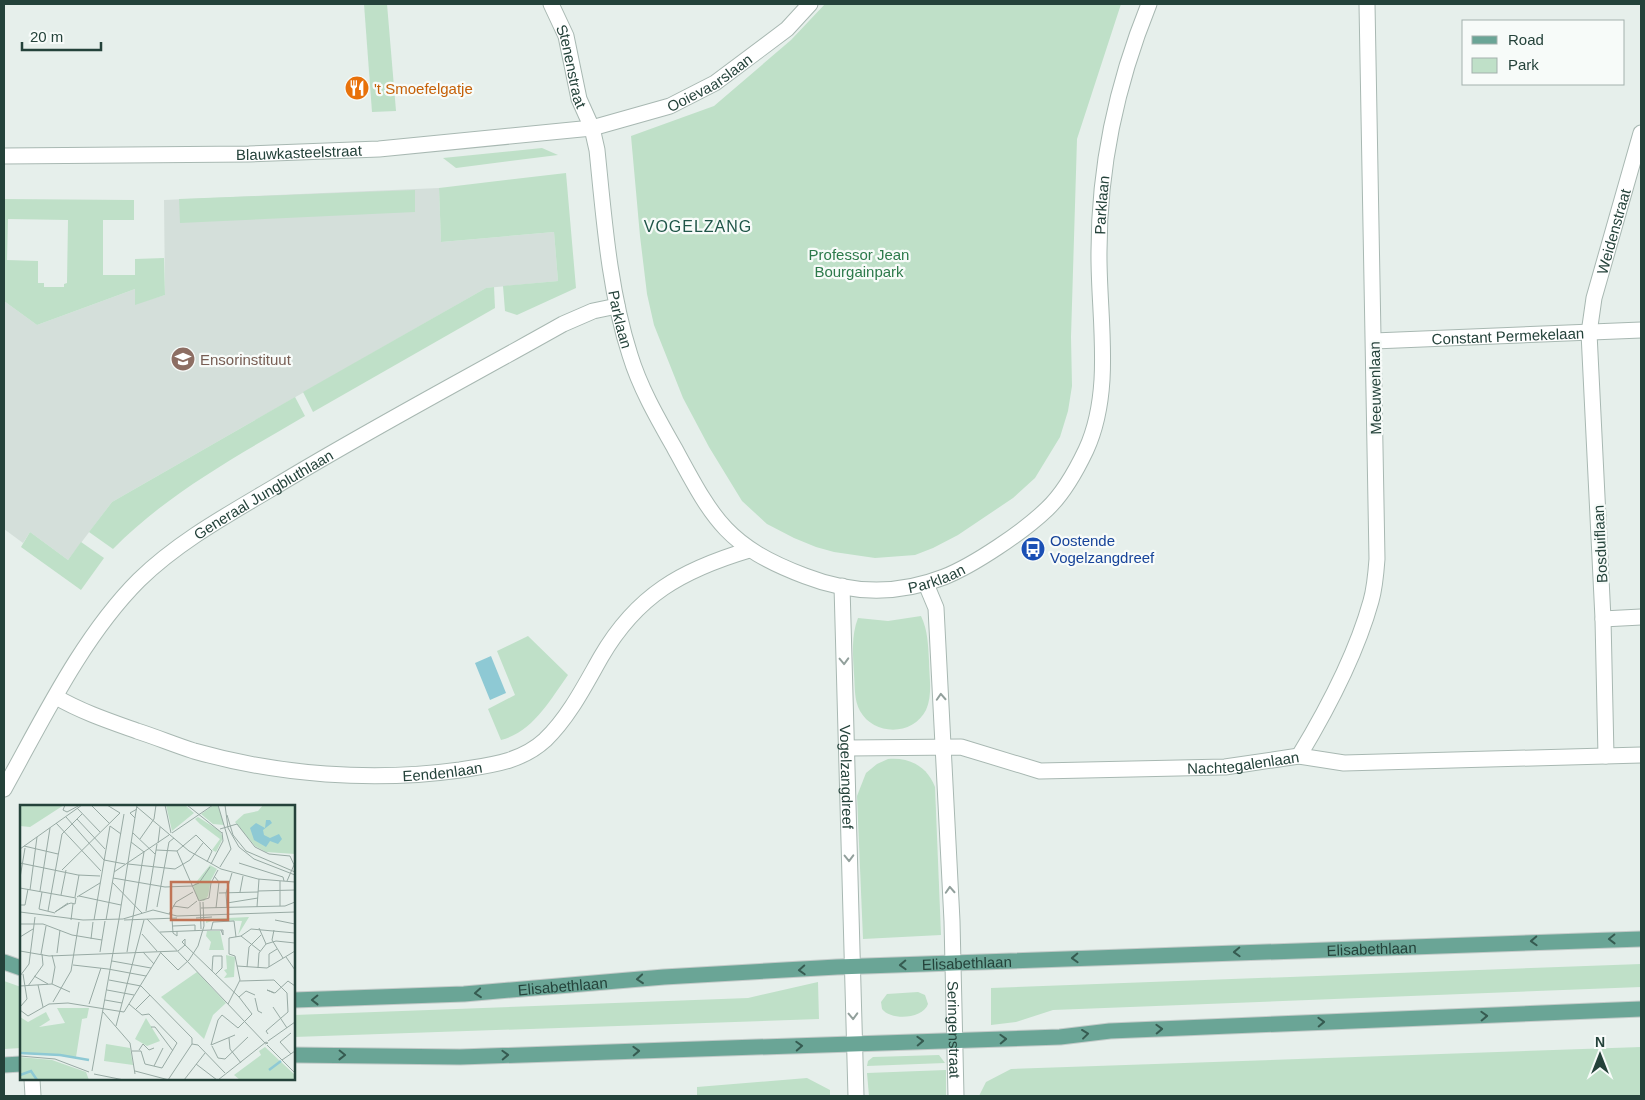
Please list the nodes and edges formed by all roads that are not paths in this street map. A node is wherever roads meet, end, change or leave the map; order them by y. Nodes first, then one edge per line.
1 (552, 4) edge
2 (810, 4) edge
3 (1149, 4) edge
4 (1367, 4) edge
5 (592, 128) junction
6 (1641, 133) edge
7 (4, 156) edge
8 (617, 306) junction
9 (1641, 330) edge
10 (1589, 333) junction
11 (1374, 341) junction
12 (749, 550) junction
13 (926, 584) junction
14 (842, 586) junction
15 (1641, 616) edge
16 (1603, 619) junction
17 (56, 696) junction
18 (944, 746) junction
19 (847, 748) junction
20 (1641, 755) edge
21 (1299, 756) junction
22 (1606, 756) junction
23 (4, 789) edge
24 (1641, 939) edge
25 (4, 962) edge
26 (952, 963) junction
27 (850, 967) junction
28 (20, 968) edge
29 (295, 1000) edge
30 (1641, 1009) edge
31 (954, 1040) junction
32 (854, 1044) junction
33 (295, 1055) edge
34 (20, 1064) edge
35 (4, 1065) edge
36 (32, 1080) edge
37 (33, 1096) edge
38 (856, 1096) edge
39 (956, 1096) edge

1 - 5 street, Stenenstraat
2 - 5 street, Ooievaarslaan
3 - 13 street, Parklaan
4 - 11 street, Meeuwenlaan
5 - 7 street, Blauwkasteelstraat
5 - 8 street, Parklaan
6 - 10 street, Weidenstraat
8 - 12 street, Parklaan
8 - 17 street, Generaal Jungbluthlaan
9 - 10 street, Constant Permekelaan
10 - 11 street, Constant Permekelaan
10 - 16 street, Bosduiflaan
11 - 21 street, Meeuwenlaan
12 - 14 street, Parklaan
12 - 17 street, Eendenlaan
13 - 14 street, Parklaan
18 -> 13 street
14 -> 19 street, Vogelzangdreef
15 - 16 street
16 - 22 street, Bosduiflaan
17 - 23 street, Generaal Jungbluthlaan
18 - 19 street, Nachtegalenlaan
18 - 21 street, Nachtegalenlaan
26 -> 18 street
19 -> 27 street, Vogelzangdreef
20 - 22 street, Nachtegalenlaan
21 - 22 street, Nachtegalenlaan
24 -> 26 main road, Elisabethlaan
25 - 28 main road
26 -> 27 main road, Elisabethlaan
26 - 31 street, Seringenstraat
27 -> 29 main road, Elisabethlaan
27 -> 32 street
31 -> 30 main road
32 -> 31 main road
31 - 39 street, Seringenstraat
33 -> 32 main road
32 - 38 street
34 - 35 main road
36 - 37 street

